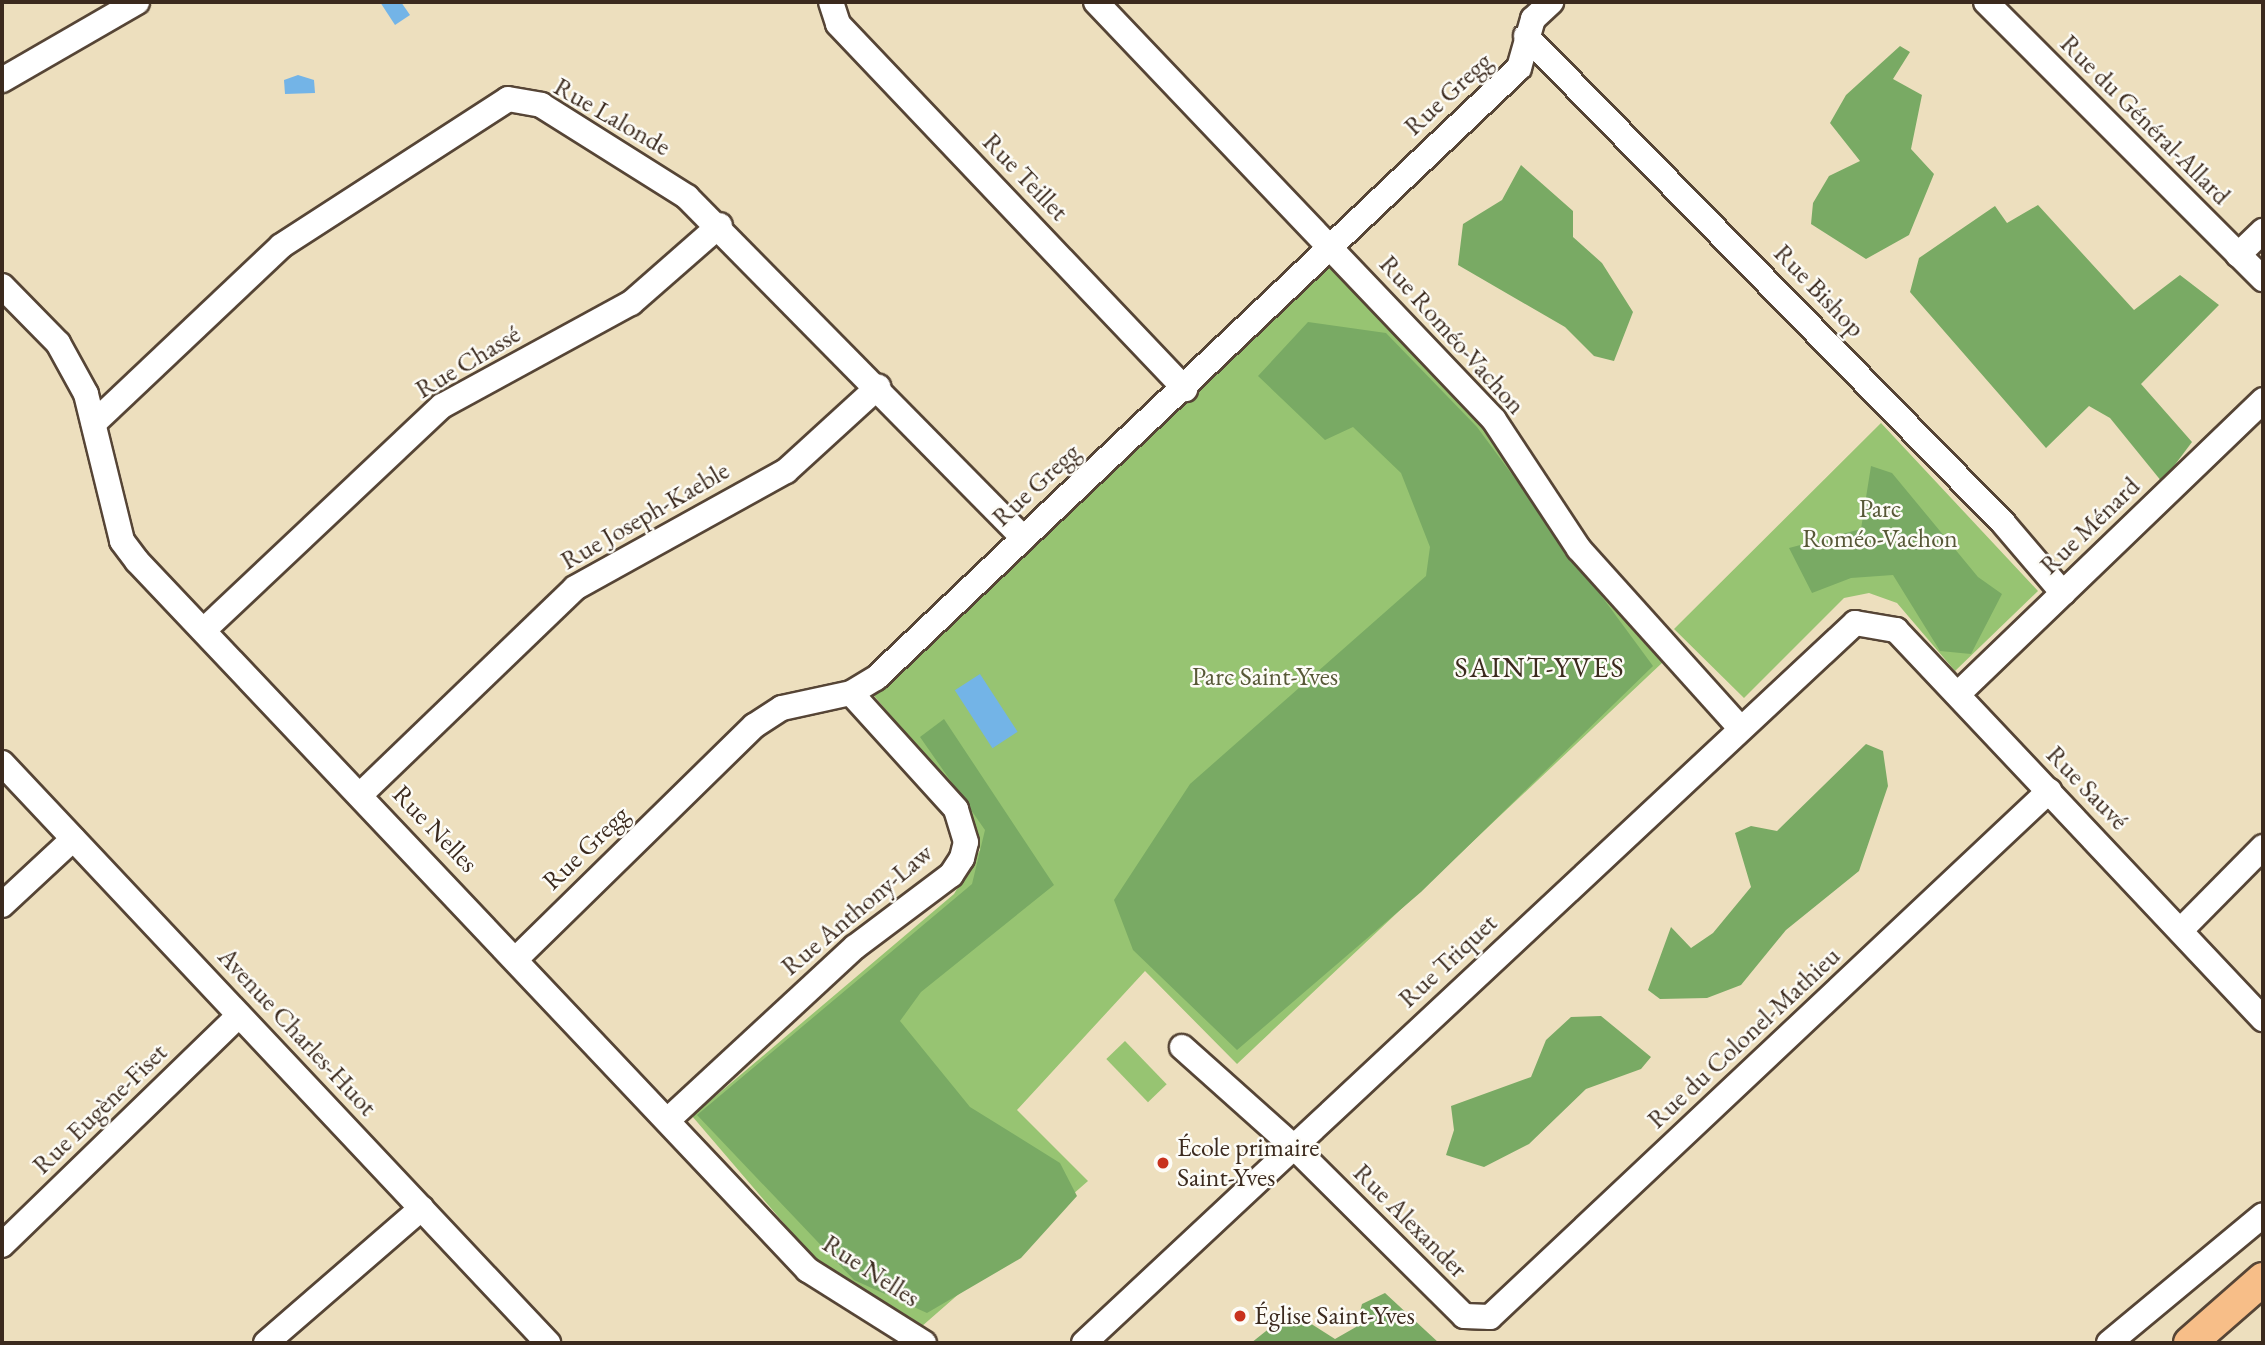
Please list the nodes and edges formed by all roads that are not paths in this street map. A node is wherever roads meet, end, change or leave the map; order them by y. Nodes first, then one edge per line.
1 (137, 2) edge
2 (831, 2) edge
3 (1096, 2) edge
4 (1550, 2) edge
5 (1986, 2) edge
6 (1526, 36) junction
7 (2, 80) edge
8 (720, 225) junction
9 (2263, 231) edge
10 (1330, 245) junction
11 (2238, 255) junction
12 (2263, 279) edge
13 (2, 286) edge
14 (878, 387) junction
15 (1185, 389) junction
16 (2263, 400) edge
17 (94, 422) junction
18 (1023, 538) junction
19 (2063, 593) junction
20 (1855, 623) joint
21 (204, 630) junction
22 (851, 693) junction
23 (1958, 694) junction
24 (1740, 728) junction
25 (2, 763) edge
26 (2049, 791) junction
27 (360, 795) junction
28 (73, 839) junction
29 (2263, 848) edge
30 (2, 905) edge
31 (2181, 929) junction
32 (518, 957) junction
33 (239, 1015) junction
34 (2263, 1019) edge
35 (1182, 1047) dead end
36 (669, 1119) junction
37 (1295, 1148) junction
38 (422, 1208) junction
39 (2263, 1215) edge
40 (2, 1245) edge
41 (2263, 1279) edge
42 (1475, 1320) joint
43 (266, 1343) edge
44 (548, 1343) edge
45 (924, 1343) edge
46 (1084, 1343) edge
47 (2109, 1343) edge
48 (2190, 1343) edge

1 - 7 street
2 - 15 street, Rue Teillet
3 - 10 street, Rue Roméo-Vachon
4 - 6 street, Rue Gregg
5 - 11 street, Rue du Général-Allard
6 - 10 street, Rue Gregg
6 - 19 street, Rue Bishop
8 - 14 street, Rue Lalonde
8 - 17 street, Rue Lalonde
8 - 21 street, Rue Chassé
9 - 11 street
10 - 15 street, Rue Gregg
10 - 24 street, Rue Roméo-Vachon
11 - 12 street, Rue du Général-Allard
13 - 17 street, Rue Nelles
14 - 18 street, Rue Lalonde
14 - 27 street, Rue Joseph-Kaeble
15 - 18 street, Rue Gregg
16 - 19 street, Rue Ménard
17 - 21 street, Rue Nelles
18 - 22 street, Rue Gregg
19 - 23 street, Rue Ménard
20 - 23 street, Rue Sauvé
20 - 24 street, Rue Triquet
21 - 27 street, Rue Nelles
22 - 32 street, Rue Gregg
22 - 36 street, Rue Anthony-Law
23 - 26 street, Rue Sauvé
24 - 37 street, Rue Triquet
25 - 28 street, Avenue Charles-Huot
26 - 31 street, Rue Sauvé
26 - 42 street, Rue du Colonel-Mathieu
27 - 32 street, Rue Nelles
28 - 30 street
28 - 33 street, Avenue Charles-Huot
29 - 31 street
31 - 34 street, Rue Sauvé
32 - 36 street, Rue Nelles
33 - 38 street, Avenue Charles-Huot
33 - 40 street, Rue Eugène-Fiset
35 - 37 street, Rue Alexander
36 - 45 street, Rue Nelles
37 - 42 street, Rue Alexander
37 - 46 street, Rue Triquet
38 - 43 street
38 - 44 street, Avenue Charles-Huot
39 - 47 street
41 - 48 main road

